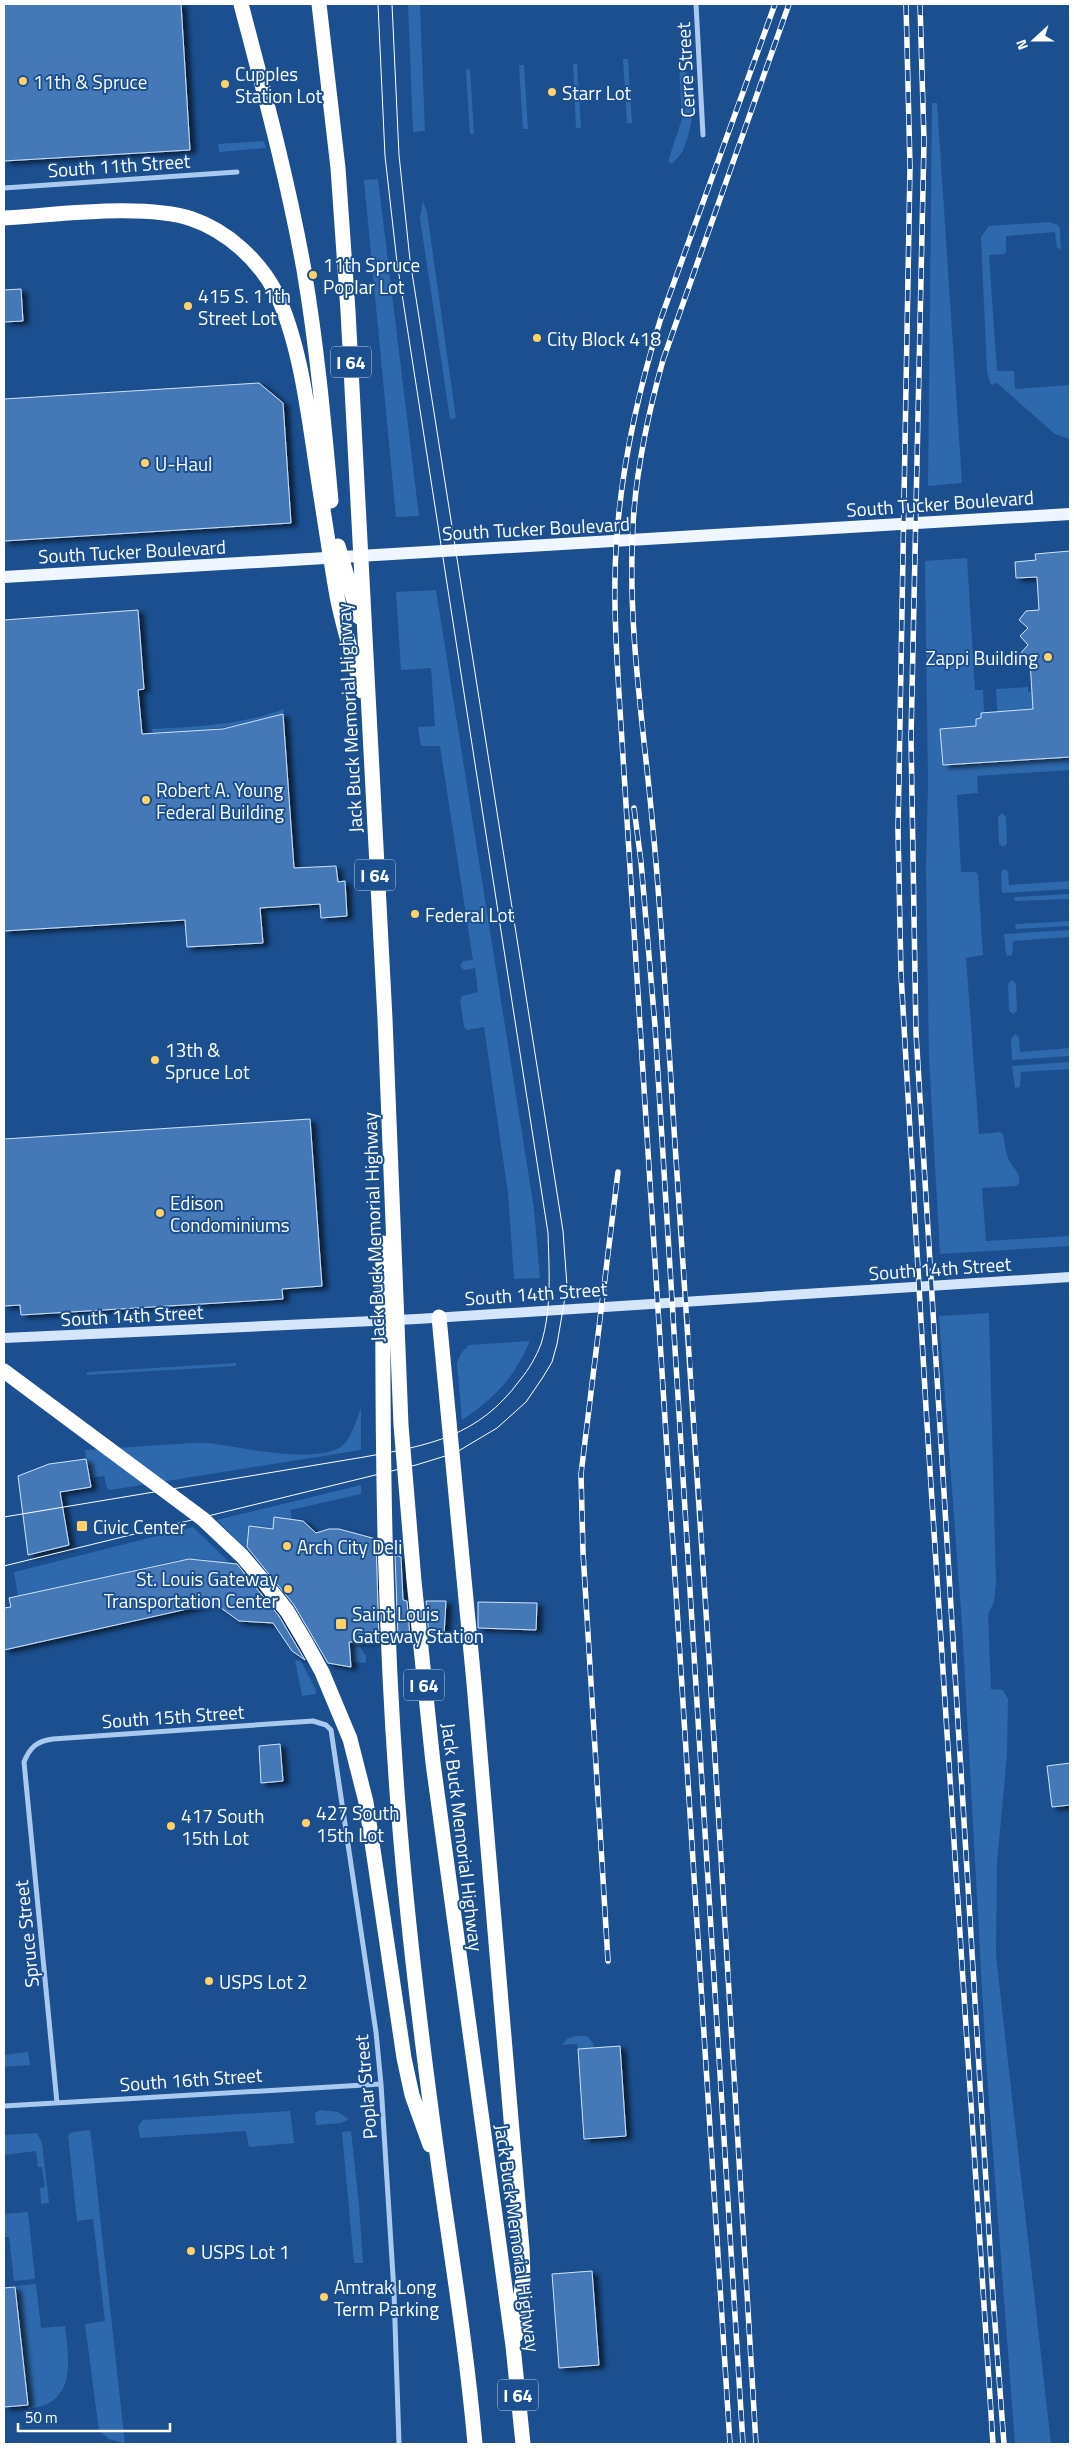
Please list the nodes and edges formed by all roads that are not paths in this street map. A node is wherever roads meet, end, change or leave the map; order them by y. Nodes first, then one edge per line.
1 (241, 4) edge
2 (314, 4) edge
3 (319, 4) edge
4 (696, 4) edge
5 (703, 135) dead end
6 (237, 172) dead end
7 (4, 188) edge
8 (4, 218) edge
9 (1070, 514) edge
10 (4, 577) edge
11 (361, 623) junction
12 (370, 722) junction
13 (1070, 1277) edge
14 (440, 1317) junction
15 (4, 1338) edge
16 (4, 1371) edge
17 (331, 1730) joint
18 (24, 1762) joint
19 (381, 2084) junction
20 (57, 2103) junction
21 (4, 2106) edge
22 (439, 2167) junction
23 (513, 2346) junction
24 (399, 2444) edge
25 (475, 2444) edge
26 (523, 2444) edge

1 - 11 highway
2 - 11 highway, Jack Buck Memorial Highway / I 64
3 - 12 highway, Jack Buck Memorial Highway / I 64
4 - 5 street, Cerre Street
6 - 7 street, South 11th Street
8 - 12 highway
9 - 10 main road, South Tucker Boulevard
11 - 22 highway, Jack Buck Memorial Highway / I 64
12 - 23 highway, Jack Buck Memorial Highway / I 64
13 - 14 main road, South 14th Street
14 - 15 main road, South 14th Street
14 - 23 highway
16 - 22 highway
17 - 18 street, South 15th Street
17 - 19 street, Poplar Street
18 - 20 street, Spruce Street
19 - 20 street, South 16th Street
19 - 24 street, Poplar Street
20 - 21 street, South 16th Street
22 - 25 highway, Jack Buck Memorial Highway / I 64
23 - 26 highway, Jack Buck Memorial Highway / I 64

